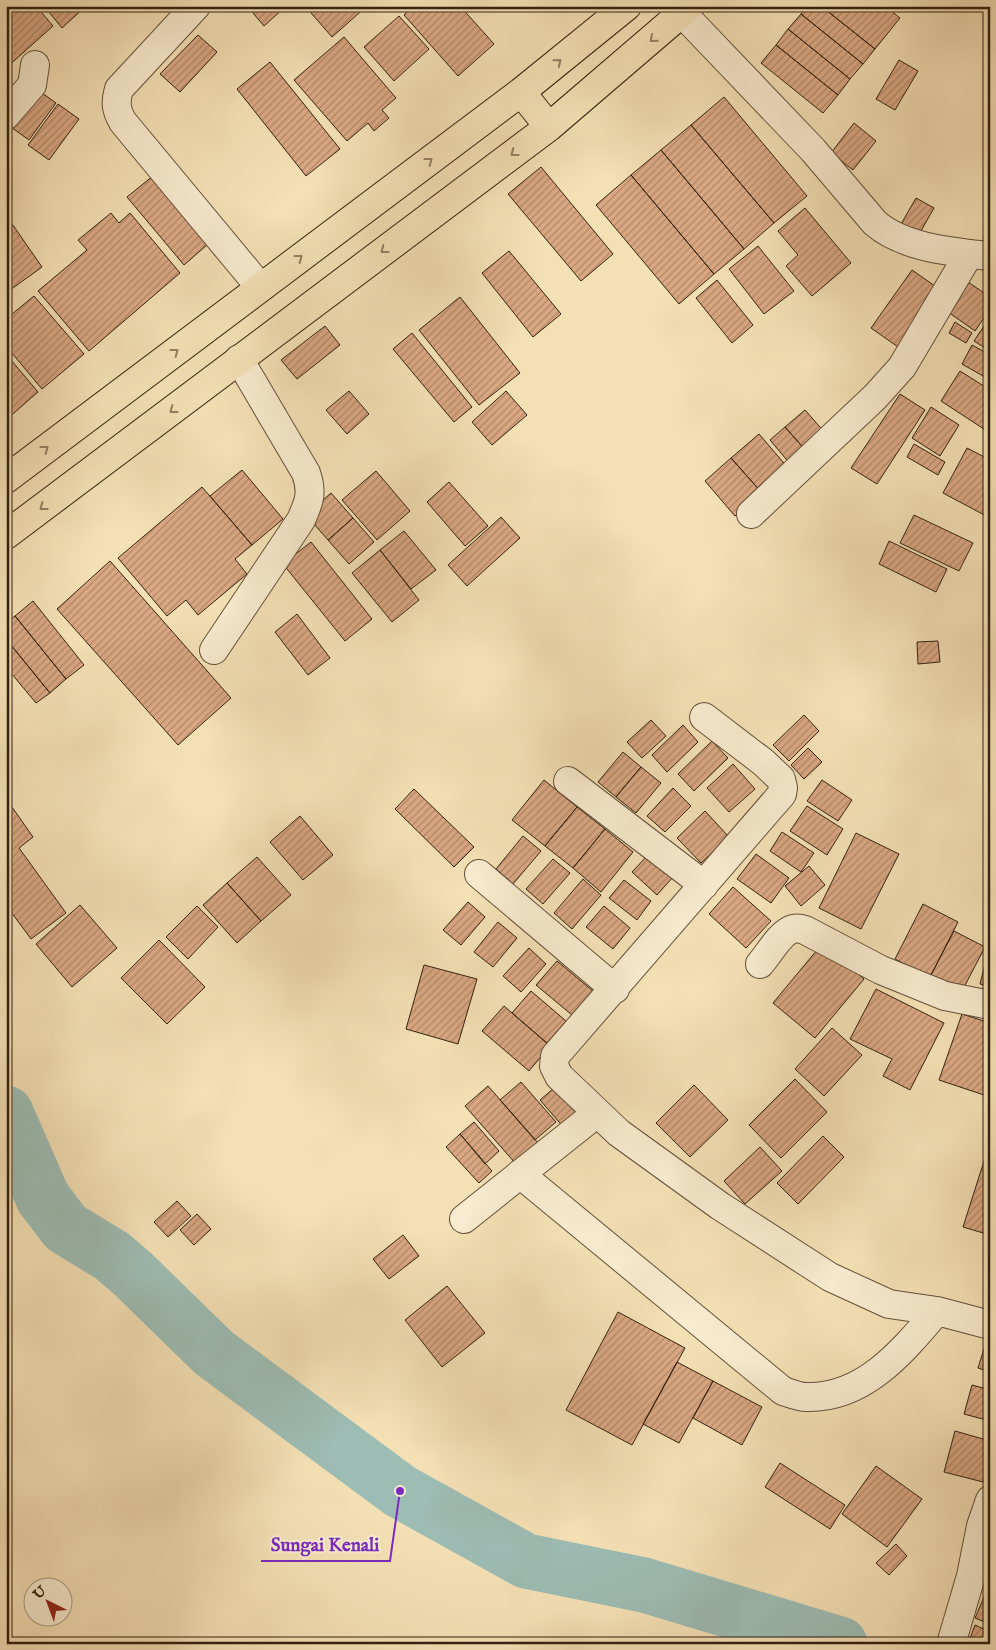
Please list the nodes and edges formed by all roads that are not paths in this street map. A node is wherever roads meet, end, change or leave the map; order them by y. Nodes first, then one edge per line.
1 (196, 6) edge
2 (627, 6) edge
3 (686, 10) edge
4 (35, 65) dead end
5 (520, 92) junction
6 (6, 115) edge
7 (549, 127) junction
8 (979, 255) edge
9 (260, 288) junction
10 (239, 359) junction
11 (6, 479) edge
12 (751, 514) dead end
13 (6, 535) edge
14 (214, 650) dead end
15 (704, 716) dead end
16 (568, 781) dead end
17 (479, 874) dead end
18 (704, 885) junction
19 (760, 964) dead end
20 (614, 989) junction
21 (990, 1005) edge
22 (597, 1113) junction
23 (520, 1174) junction
24 (464, 1219) dead end
25 (937, 1311) junction
26 (990, 1325) edge
27 (990, 1500) edge
28 (951, 1644) edge

1 - 9 street
5 -> 2 main road
3 -> 7 main road
3 - 8 street
4 - 6 street
5 - 7 main road
9 -> 5 main road
7 -> 10 main road
8 - 12 street
11 -> 9 main road
10 -> 13 main road
10 - 14 street
15 - 18 street
16 - 18 street
17 - 20 street
18 - 20 street
19 - 21 street
20 - 22 street
22 - 23 street
22 - 25 street
23 - 24 street
23 - 25 street
25 - 26 street
27 - 28 street

